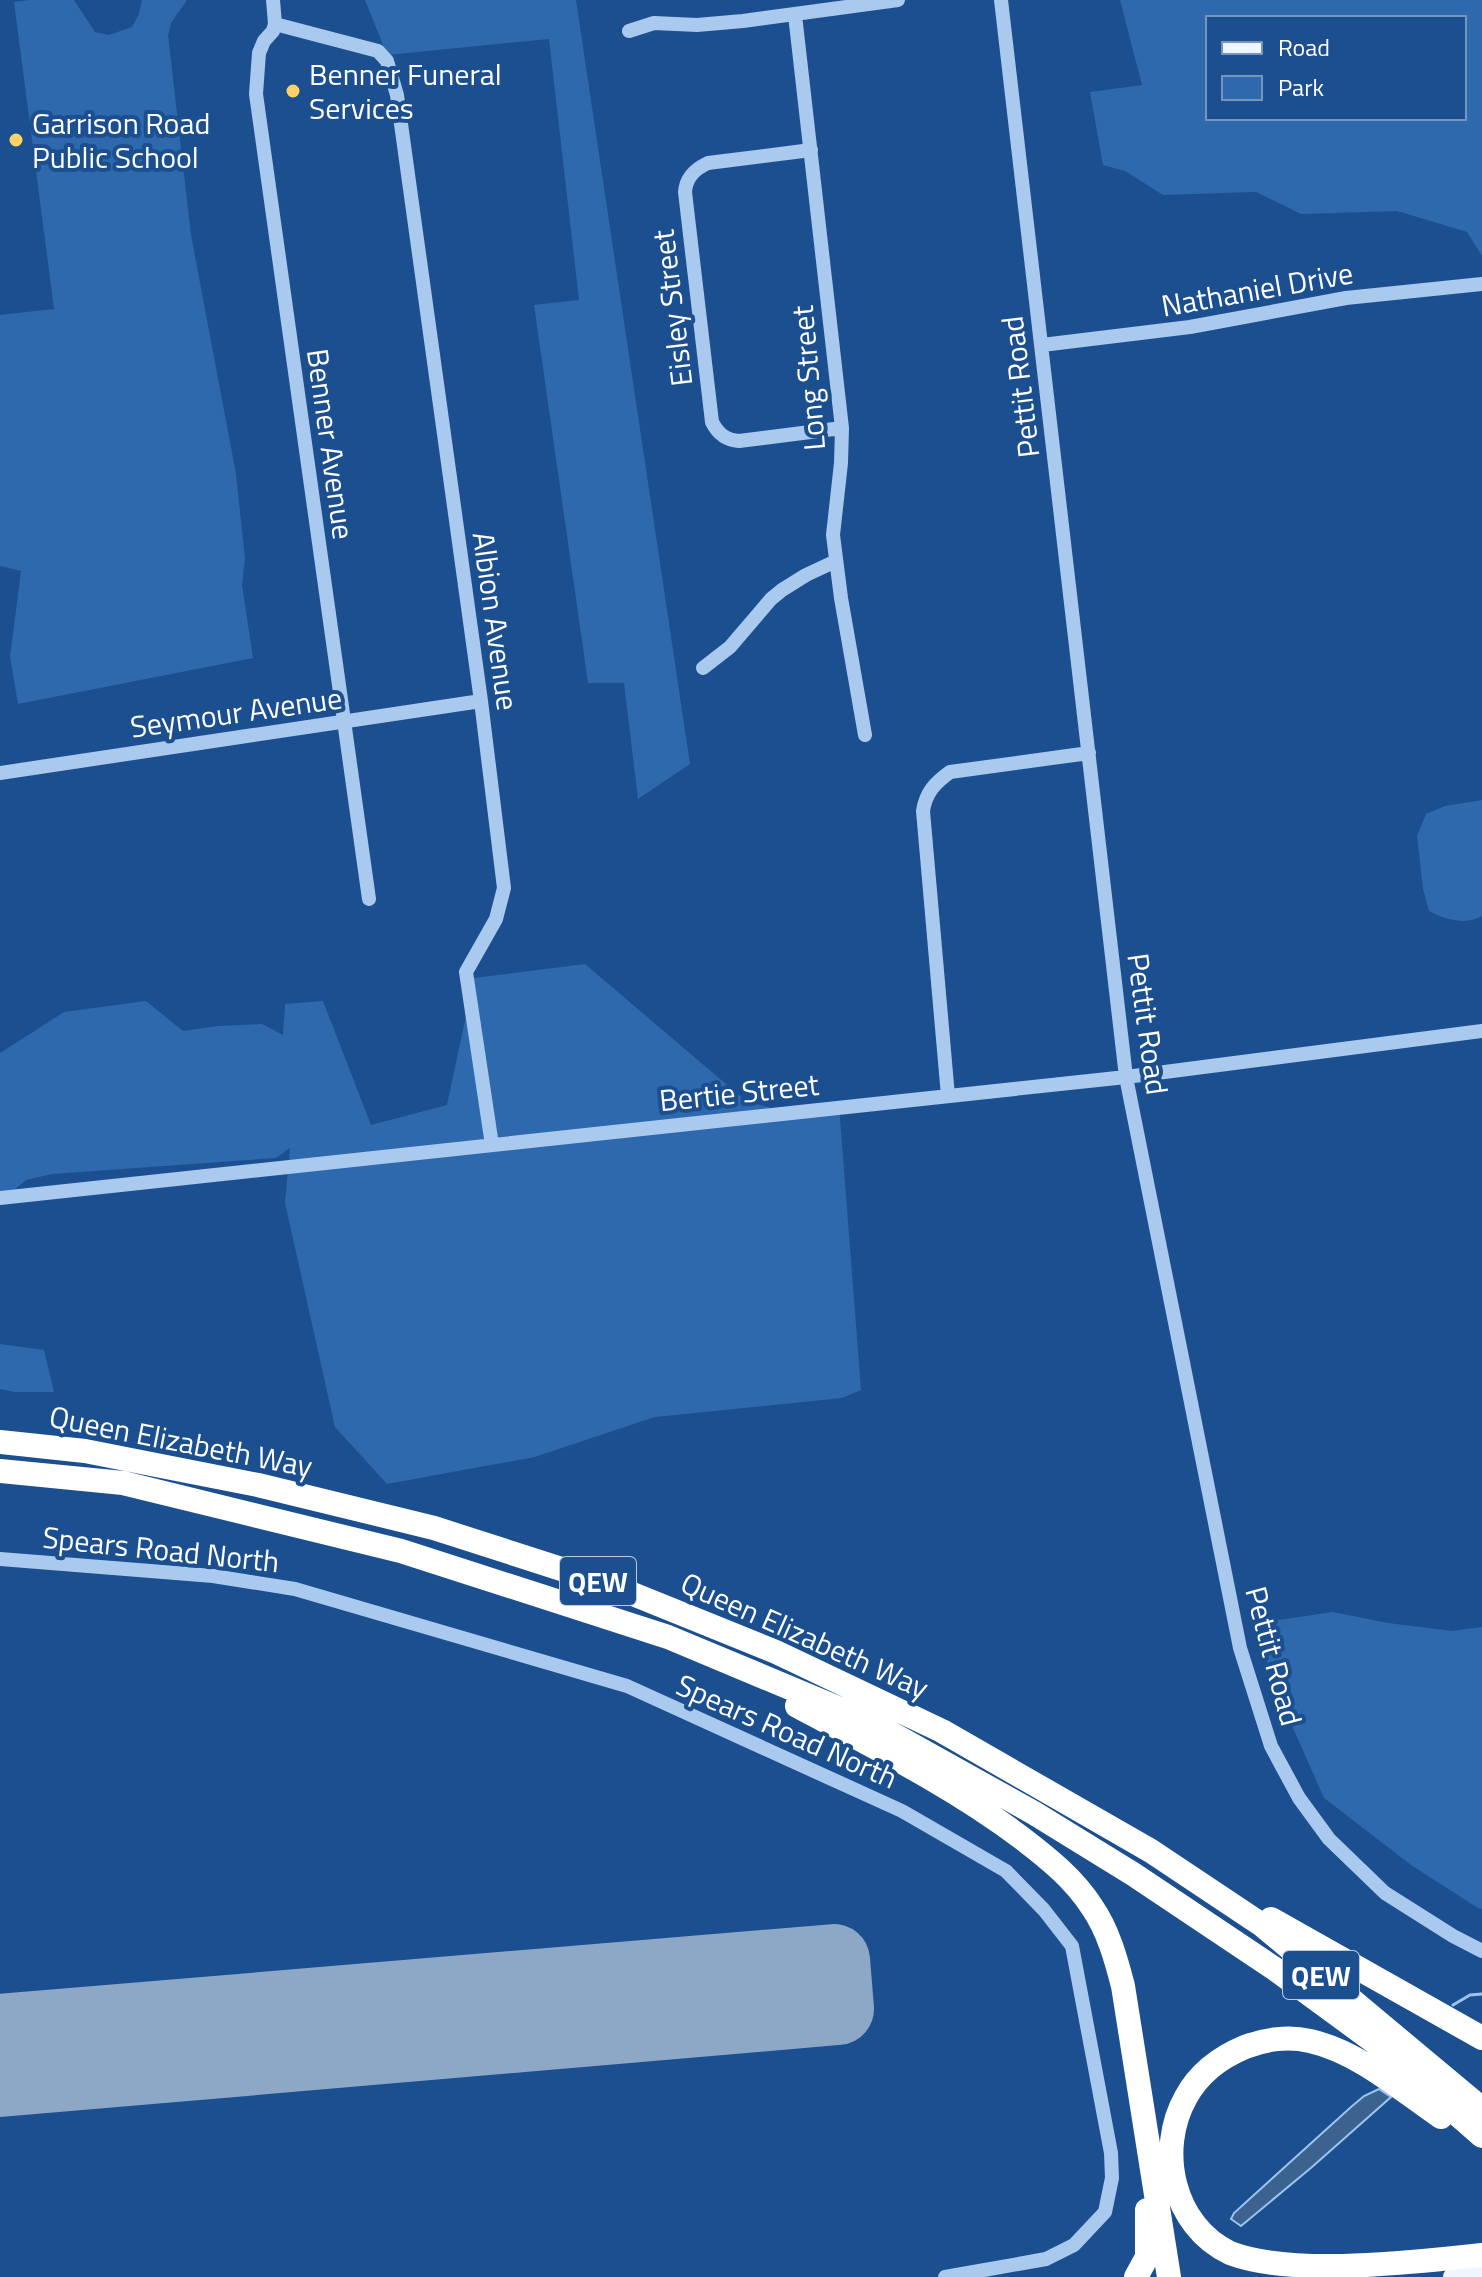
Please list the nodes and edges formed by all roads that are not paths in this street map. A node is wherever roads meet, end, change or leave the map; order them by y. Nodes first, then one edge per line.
1 (273, 0) edge
2 (898, 0) edge
3 (1001, 0) edge
4 (795, 15) junction
5 (275, 24) junction
6 (629, 31) dead end
7 (811, 150) junction
8 (1482, 284) edge
9 (1042, 345) junction
10 (842, 428) junction
11 (836, 561) junction
12 (703, 668) dead end
13 (481, 701) junction
14 (343, 722) junction
15 (865, 735) dead end
16 (1089, 753) junction
17 (0, 773) edge
18 (369, 899) dead end
19 (1482, 1031) edge
20 (1126, 1077) junction
21 (948, 1096) junction
22 (492, 1145) junction
23 (0, 1198) edge
24 (0, 1442) edge
25 (0, 1471) edge
26 (0, 1559) edge
27 (668, 1637) junction
28 (1151, 1851) junction
29 (1482, 1951) edge
30 (1482, 2038) edge
31 (1482, 2109) edge
32 (1148, 2136) junction
33 (1482, 2136) edge
34 (1482, 2150) edge
35 (1482, 2257) edge
36 (1482, 2273) edge
37 (945, 2277) edge
38 (1136, 2277) edge
39 (1169, 2277) edge
40 (1365, 2277) edge
41 (1453, 2277) edge

1 - 5 street, Benner Avenue
2 - 4 street
3 - 9 street, Pettit Road
4 - 6 street
4 - 7 street, Long Street
5 - 13 street, Albion Avenue
5 - 14 street, Benner Avenue
7 - 10 street, Long Street
7 - 10 street, Eisley Street
8 - 9 street, Nathaniel Drive
9 - 16 street, Pettit Road
10 - 11 street, Long Street
11 - 12 street
11 - 15 street, Long Street
13 - 14 street, Seymour Avenue
13 - 22 street, Albion Avenue
14 - 17 street, Seymour Avenue
14 - 18 street, Benner Avenue
16 - 20 street, Pettit Road
16 - 21 street
19 - 20 street, Bertie Street
20 - 21 street, Bertie Street
20 - 29 street, Pettit Road
21 - 22 street, Bertie Street
22 - 23 street, Bertie Street
24 - 28 highway, Queen Elizabeth Way / QEW
25 - 27 highway, Queen Elizabeth Way / QEW
26 - 37 street, Spears Road North
27 - 32 highway
27 - 33 highway, Queen Elizabeth Way / QEW
28 - 30 highway
28 - 31 highway, Queen Elizabeth Way / QEW
32 - 38 highway
32 - 39 highway
34 - 35 highway
35 - 40 main road
36 - 41 main road

